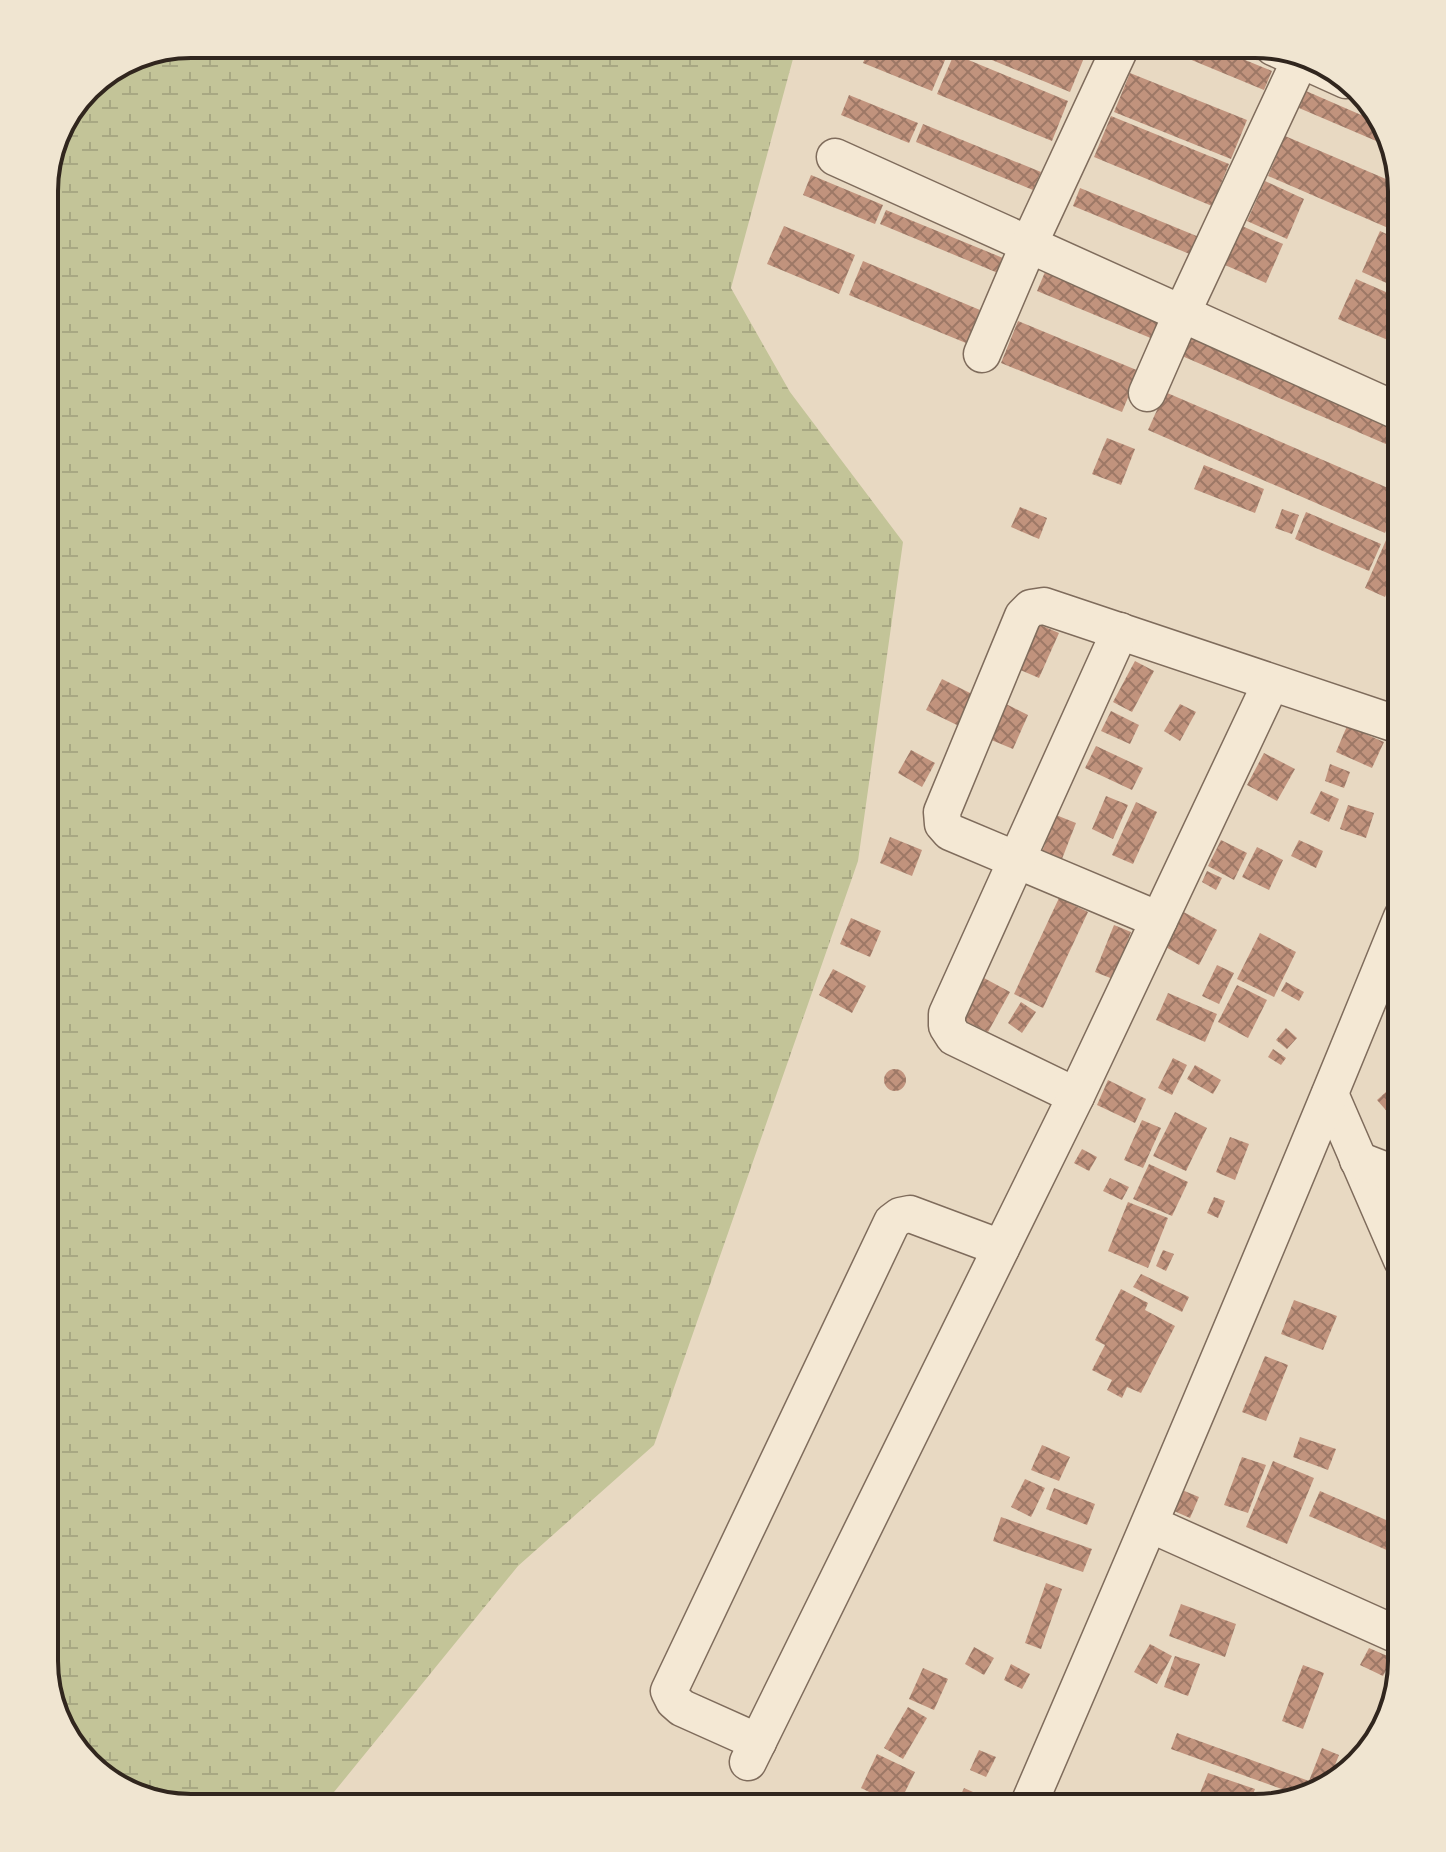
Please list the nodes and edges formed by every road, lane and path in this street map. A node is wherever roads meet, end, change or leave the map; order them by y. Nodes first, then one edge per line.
1 (1115, 58) edge
2 (1288, 63) edge
3 (835, 157) dead end
4 (1029, 244) junction
5 (1182, 313) junction
6 (982, 354) dead end
7 (1147, 393) dead end
8 (1388, 407) edge
9 (1120, 631) junction
10 (1271, 683) junction
11 (1388, 721) edge
12 (1017, 861) junction
13 (1159, 920) junction
14 (1388, 951) edge
15 (1330, 1094) junction
16 (1076, 1096) junction
17 (1358, 1160) junction
18 (1388, 1172) edge
19 (1388, 1228) edge
20 (1001, 1248) junction
21 (1150, 1524) junction
22 (1388, 1631) edge
23 (1033, 1794) edge

1 - 4 street
2 - 5 street
3 - 4 street
4 - 5 street
4 - 6 street
5 - 7 street
5 - 8 street
9 - 10 street
9 - 12 street
9 - 12 street
10 - 11 street
10 - 13 street
12 - 13 street
12 - 16 street
13 - 16 street
14 - 15 street
15 - 17 street
15 - 21 street
16 - 20 street
17 - 18 street
17 - 19 street
20 - 20 street
21 - 22 street
21 - 23 street

